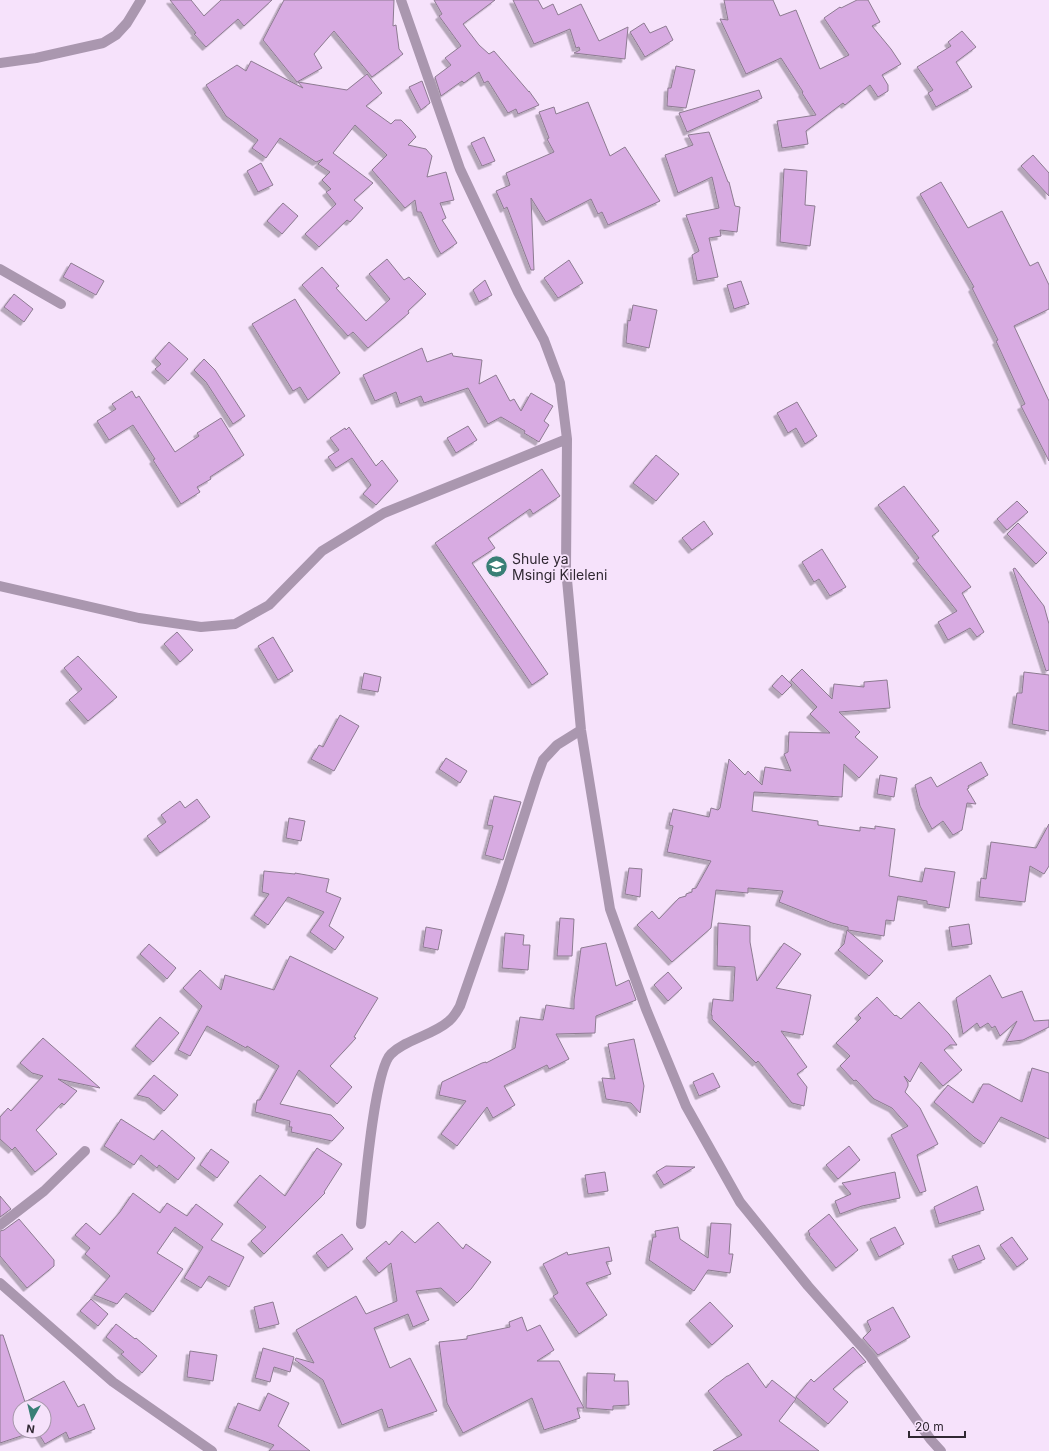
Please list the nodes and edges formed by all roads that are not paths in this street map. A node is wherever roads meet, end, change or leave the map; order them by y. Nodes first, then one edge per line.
1 (141, 0) edge
2 (401, 0) edge
3 (0, 63) edge
4 (0, 269) edge
5 (61, 304) dead end
6 (567, 439) junction
7 (0, 586) edge
8 (581, 730) junction
9 (85, 1151) dead end
10 (361, 1224) dead end
11 (0, 1225) edge
12 (0, 1283) edge
13 (212, 1451) edge
14 (941, 1451) edge

1 - 3 street
2 - 6 street
4 - 5 street
6 - 7 street
6 - 8 street
8 - 10 street
8 - 14 street
9 - 11 street
12 - 13 street

